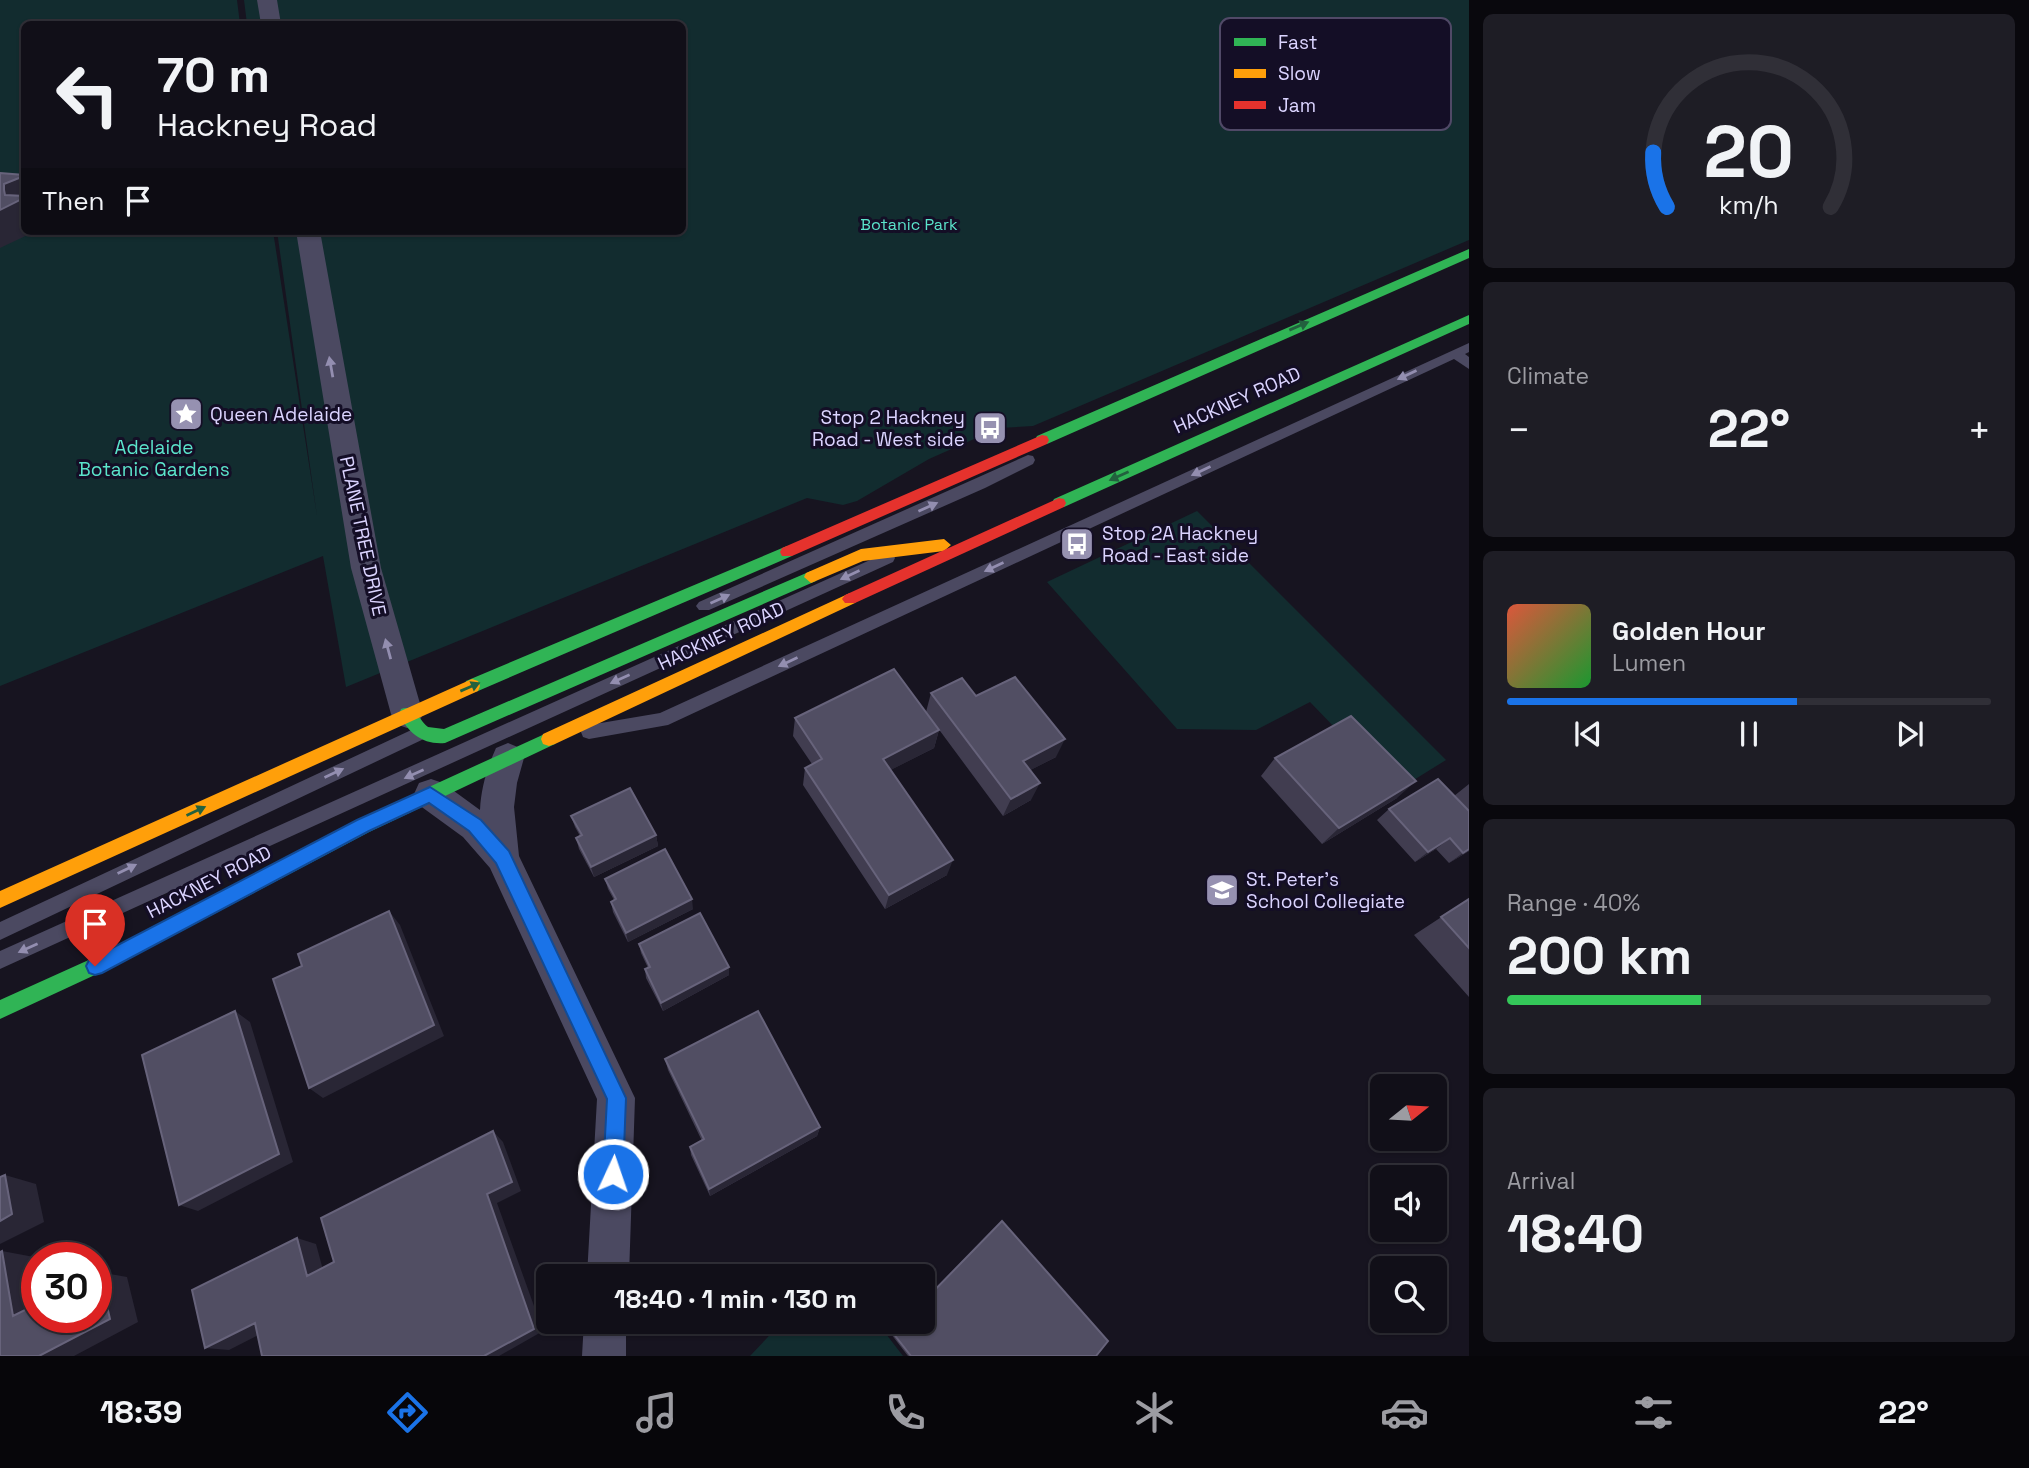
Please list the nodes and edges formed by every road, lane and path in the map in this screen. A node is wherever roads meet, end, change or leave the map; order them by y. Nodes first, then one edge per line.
1 (267, 0) edge
2 (270, 21) edge
3 (309, 235) edge
4 (1469, 253) edge
5 (1469, 319) edge
6 (1462, 350) edge
7 (1237, 353) junction
8 (1469, 364) edge
9 (967, 544) junction
10 (912, 547) junction
11 (414, 723) junction
12 (557, 735) junction
13 (508, 758) junction
14 (430, 794) junction
15 (502, 857) junction
16 (0, 900) edge
17 (0, 931) edge
18 (0, 960) edge
19 (0, 1010) edge
20 (609, 1264) edge
21 (605, 1334) edge
22 (604, 1356) edge

1 - 2 street
11 -> 3 street, PLANE TREE DRIVE
7 -> 4 highway
5 -> 9 highway, HACKNEY ROAD
6 - 8 lane
6 -> 12 lane
11 -> 7 highway
11 -> 7 lane
9 - 10 highway
9 - 12 highway, HACKNEY ROAD
10 - 11 highway
10 -> 18 lane
16 -> 11 highway
17 -> 11 lane
12 - 13 highway, HACKNEY ROAD
13 - 14 highway, HACKNEY ROAD
13 - 15 street
14 - 15 street
14 - 19 highway, HACKNEY ROAD
15 - 20 street
21 - 22 street

